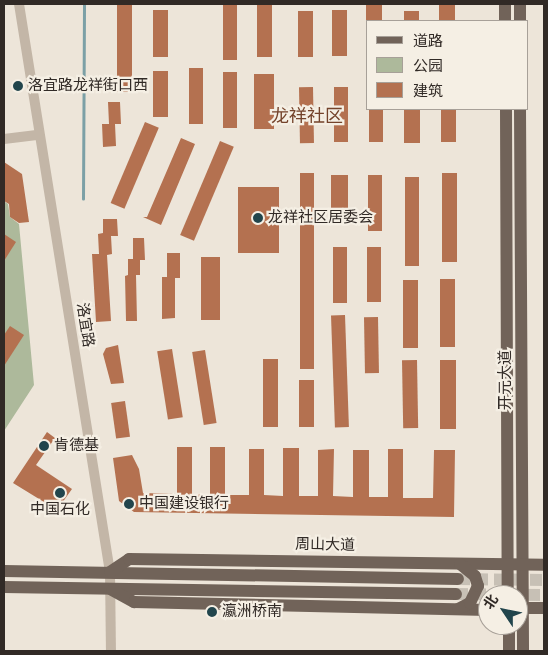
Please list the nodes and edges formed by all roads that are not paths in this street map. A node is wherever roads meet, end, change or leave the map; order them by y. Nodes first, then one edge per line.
1 (14, 4) edge
2 (19, 4) edge
3 (505, 4) edge
4 (520, 4) edge
5 (505, 20) edge
6 (520, 20) edge
7 (506, 110) edge
8 (520, 110) edge
9 (37, 135) junction
10 (4, 140) edge
11 (460, 564) junction
12 (507, 564) junction
13 (523, 565) junction
14 (544, 565) edge
15 (4, 571) edge
16 (107, 572) junction
17 (458, 579) tunnel mouth
18 (508, 585) edge
19 (522, 585) edge
20 (4, 588) edge
21 (108, 590) junction
22 (456, 594) tunnel mouth
23 (528, 608) edge
24 (544, 608) edge
25 (458, 609) junction
26 (478, 610) edge
27 (509, 635) edge
28 (522, 635) edge
29 (105, 651) edge
30 (111, 651) edge
31 (509, 651) edge
32 (523, 651) edge

1 - 9 street, 洛宜路
2 - 9 street, 洛宜路
3 - 5 main road
4 - 6 main road
7 - 12 main road, 开元大道
8 - 13 main road, 开元大道
9 - 10 street
9 - 16 street, 洛宜路
11 - 12 main road, 周山大道
11 - 16 main road, 周山大道
11 - 25 main road
12 - 13 main road, 周山大道
12 - 18 main road, 开元大道
13 - 14 main road, 周山大道
13 - 19 main road, 开元大道
15 - 16 main road, 周山大道
16 - 17 main road, 周山大道
16 - 21 street, 洛宜路
20 - 21 main road
21 - 22 main road
21 - 25 main road
21 - 29 street, 洛宜路
21 - 30 street, 洛宜路
23 - 24 main road
25 - 26 main road
27 - 31 main road
28 - 32 main road, 开元大道

